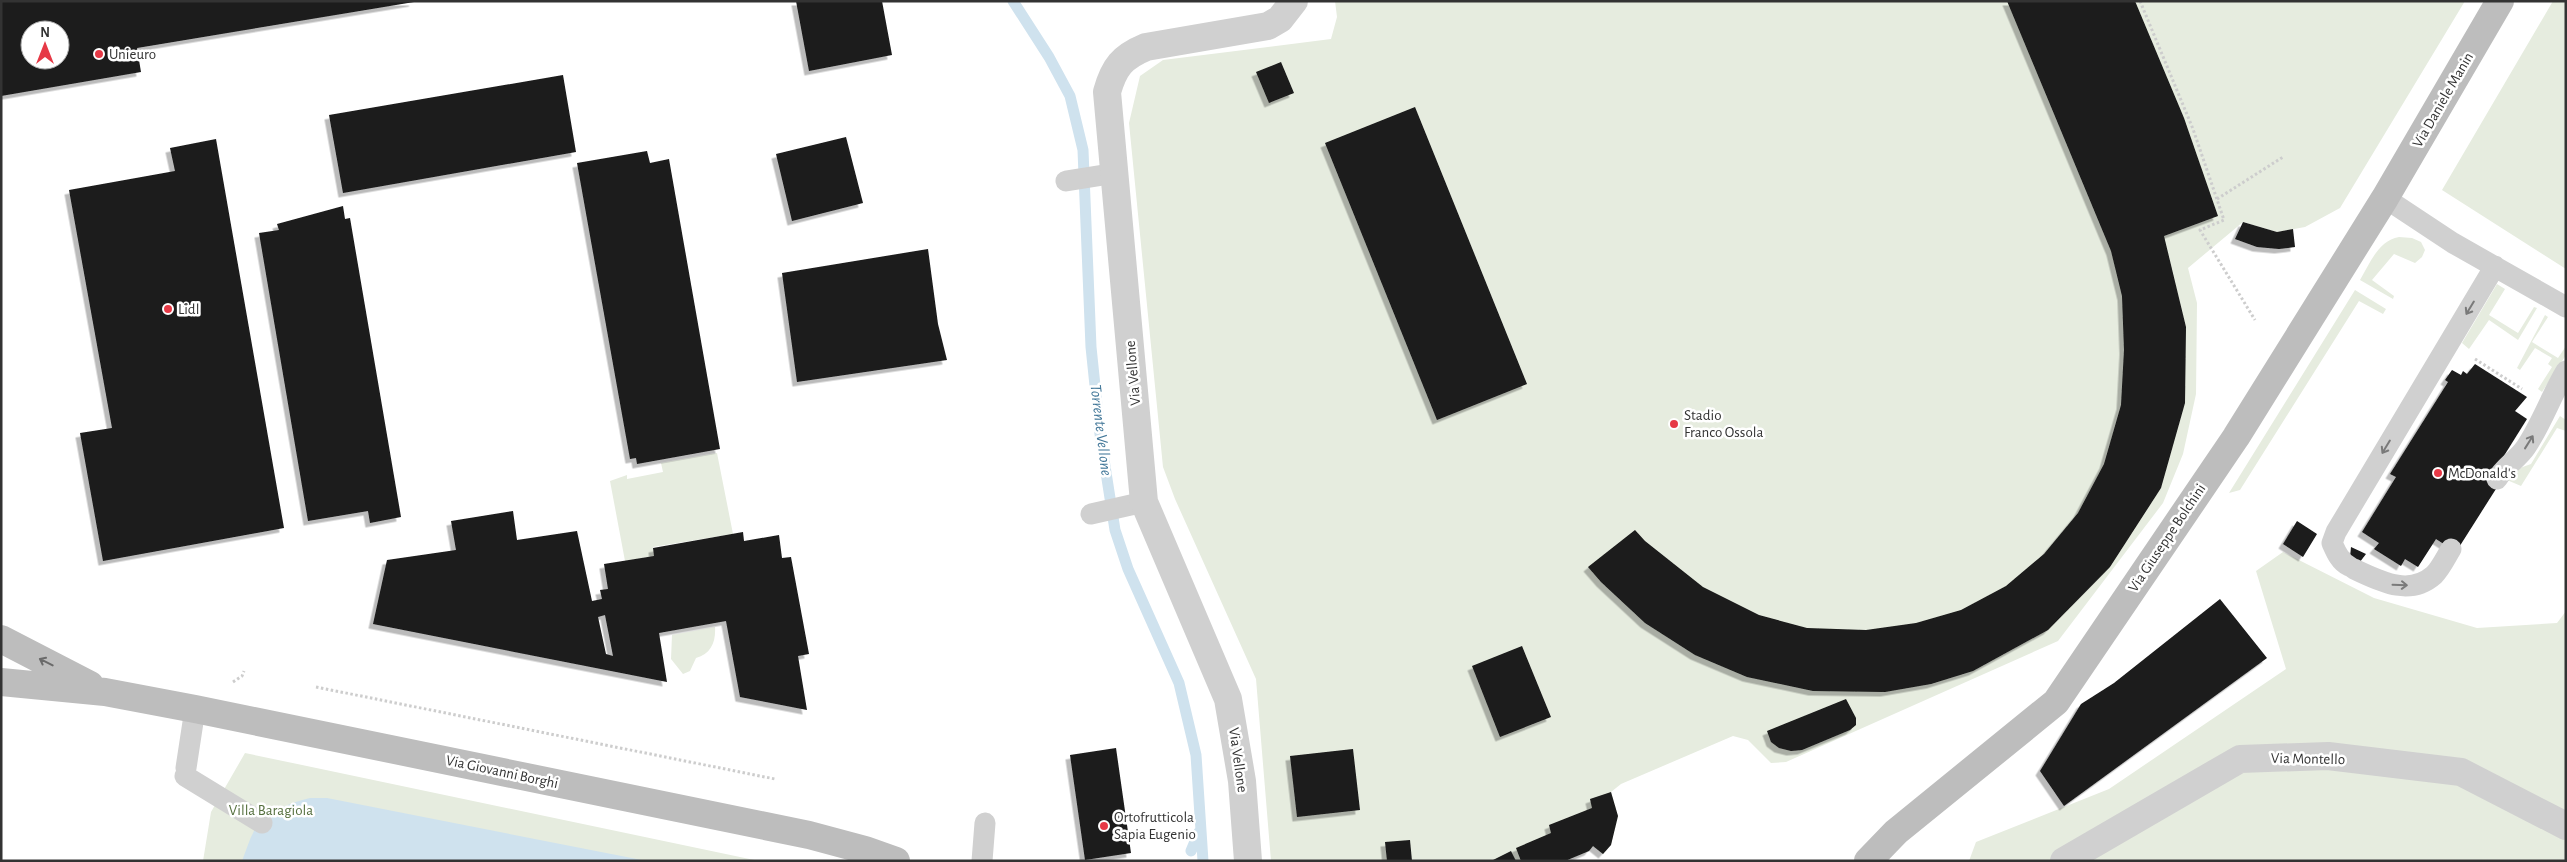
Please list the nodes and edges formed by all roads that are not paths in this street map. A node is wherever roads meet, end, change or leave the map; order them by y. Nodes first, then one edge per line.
1 (1294, 1) edge
2 (2500, 1) edge
3 (1116, 173) junction
4 (1066, 182) dead end
5 (2385, 198) junction
6 (2495, 266) junction
7 (2566, 307) edge
8 (2566, 371) edge
9 (2497, 478) dead end
10 (1144, 502) junction
11 (1091, 514) dead end
12 (2451, 549) dead end
13 (1, 640) edge
14 (1, 682) edge
15 (105, 692) junction
16 (195, 708) junction
17 (262, 823) dead end
18 (985, 824) dead end
19 (2566, 826) edge
20 (1896, 832) junction
21 (896, 861) edge
22 (982, 861) edge
23 (1248, 861) edge
24 (1868, 861) edge
25 (1884, 861) edge
26 (2064, 861) edge

1 - 3 street, Via Vellone
2 - 5 main road, Via Daniele Manin
3 - 4 lane
3 - 10 street, Via Vellone
5 - 6 lane
5 - 20 main road, Via Giuseppe Bolchini
6 - 7 lane
6 -> 12 lane
9 -> 8 lane
10 - 11 lane
10 - 23 street, Via Vellone
15 -> 13 main road, Via Giovanni Borghi
14 - 15 main road, Via Giovanni Borghi
15 - 16 main road, Via Giovanni Borghi
16 - 17 lane
16 - 21 main road, Via Giovanni Borghi
18 - 22 lane
19 - 26 street, Via Montello
20 - 24 main road, Via Giuseppe Bolchini
20 - 25 main road, Via Giuseppe Bolchini

